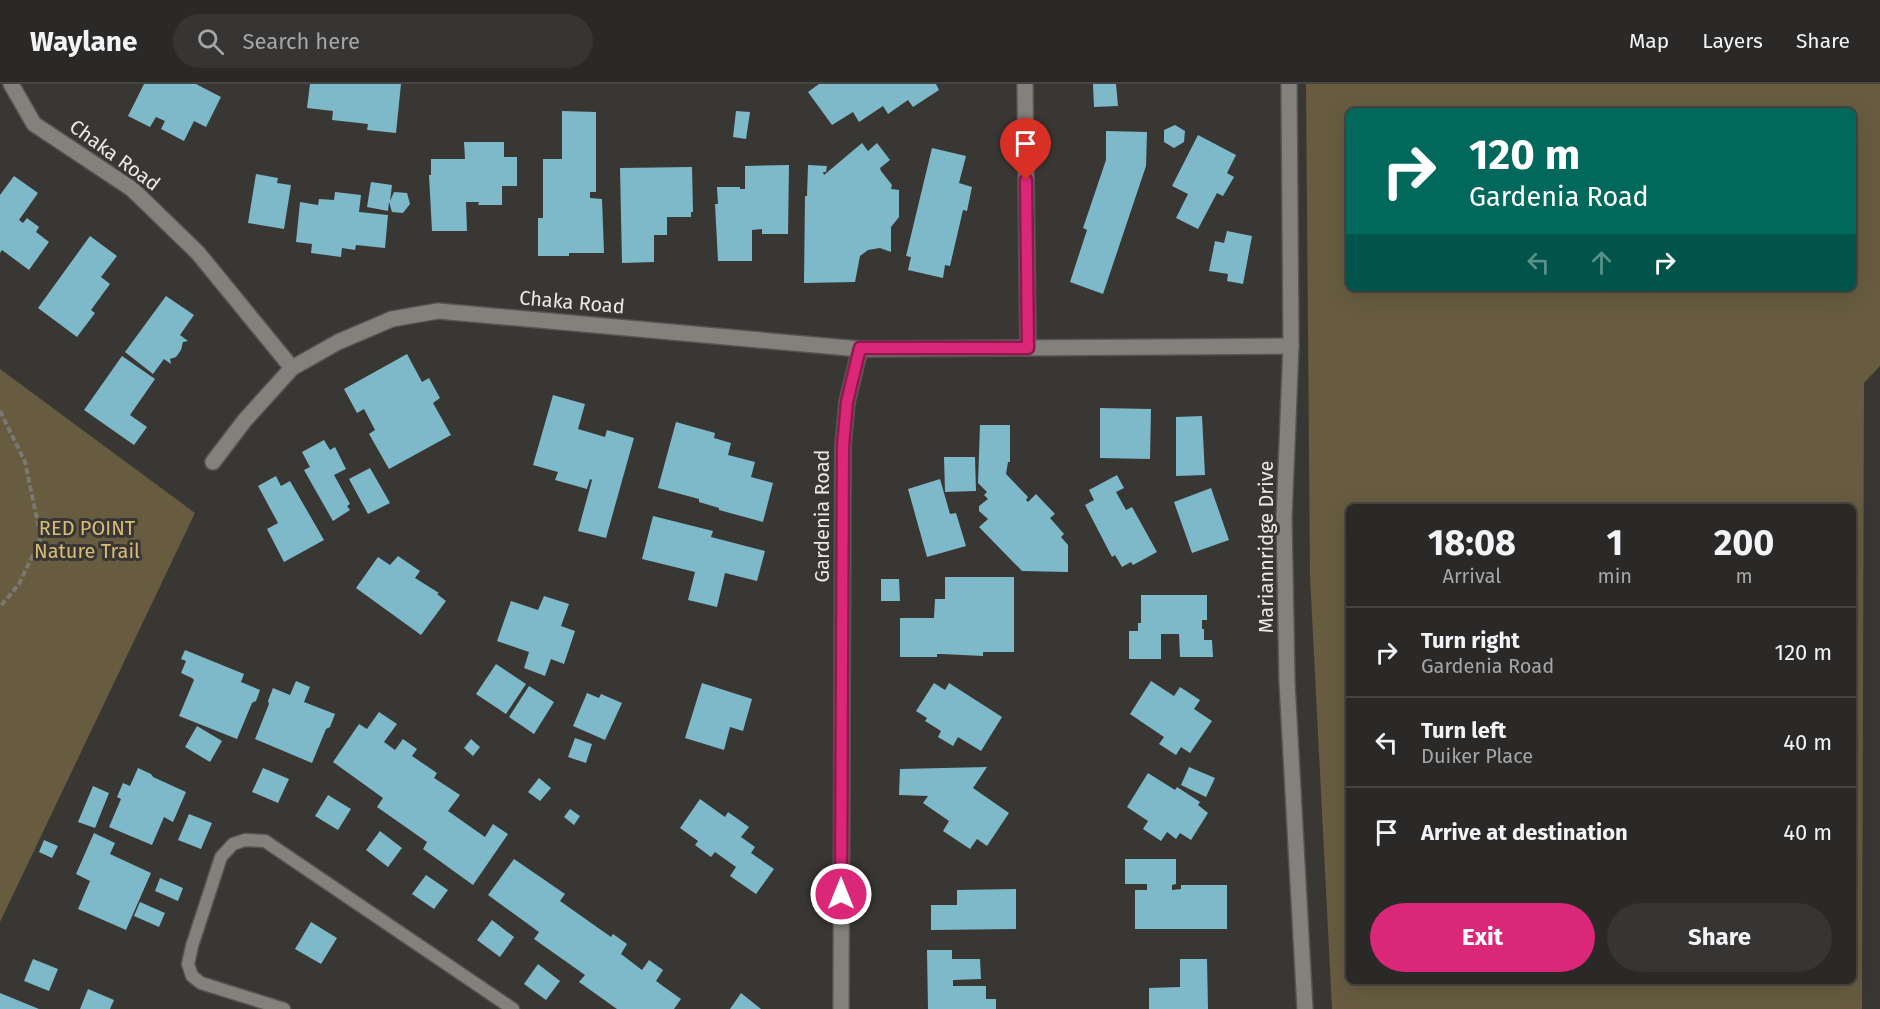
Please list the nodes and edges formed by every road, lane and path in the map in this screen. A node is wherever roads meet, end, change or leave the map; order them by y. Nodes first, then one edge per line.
1 (11, 84) edge
2 (1024, 84) edge
3 (1289, 84) edge
4 (1291, 346) junction
5 (860, 348) junction
6 (1028, 348) junction
7 (292, 368) junction
8 (0, 411) edge
9 (213, 462) dead end
10 (0, 607) edge
11 (284, 1009) edge
12 (513, 1009) edge
13 (841, 1009) edge
14 (1305, 1009) edge

1 - 7 street, Chaka Road
2 - 6 street
3 - 4 street, Mariannridge Drive
4 - 6 street
4 - 14 street, Mariannridge Drive
5 - 6 street
5 - 7 street, Chaka Road
5 - 13 street, Gardenia Road
7 - 9 street, Chaka Road
8 - 10 path
11 - 12 lane

